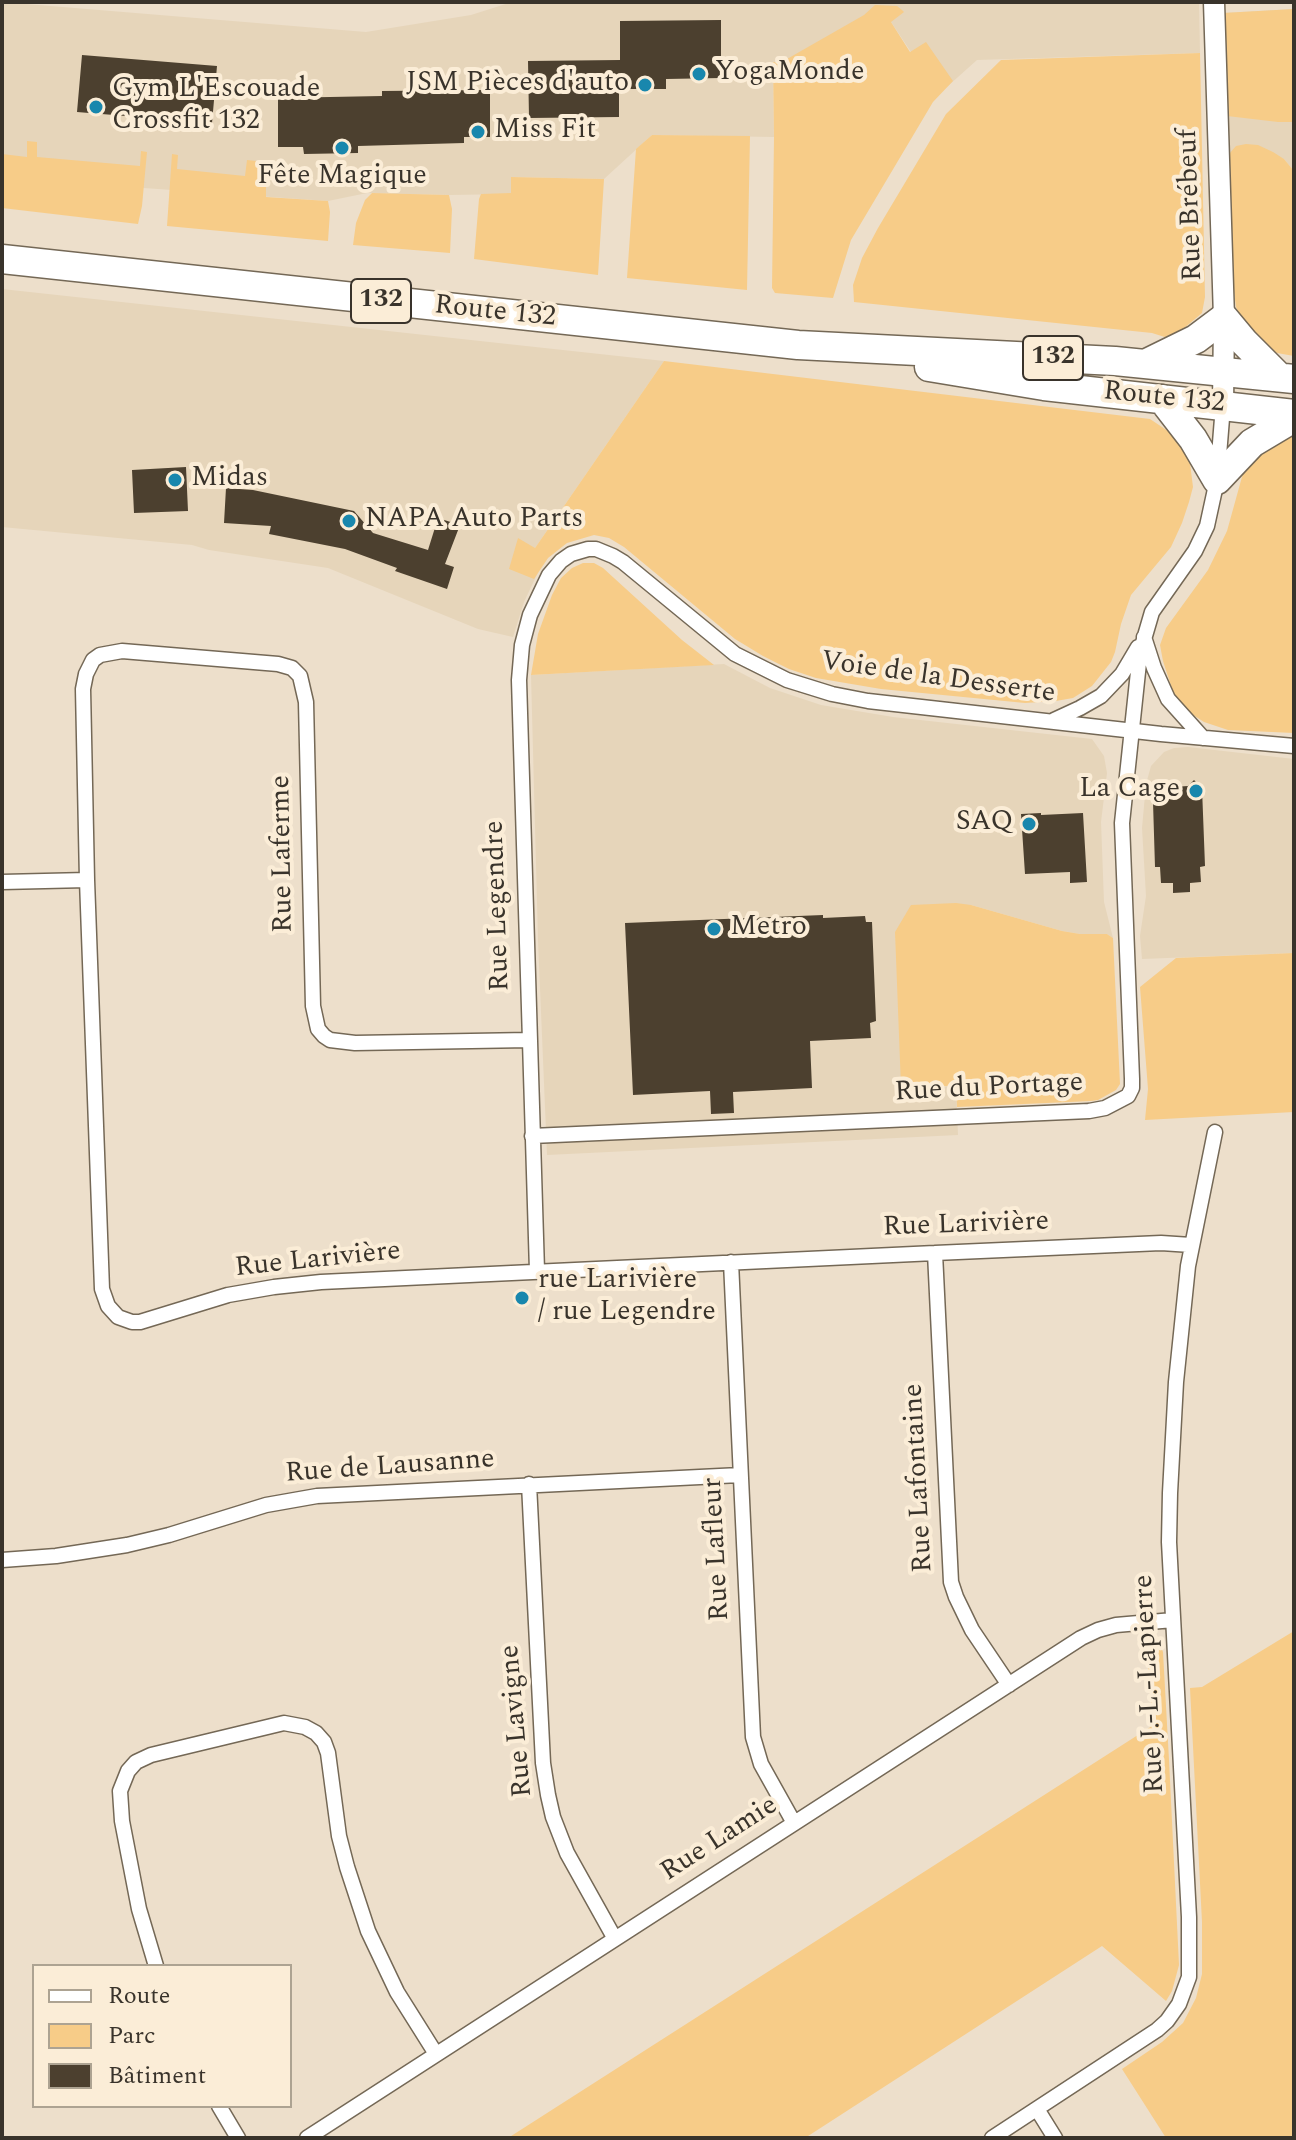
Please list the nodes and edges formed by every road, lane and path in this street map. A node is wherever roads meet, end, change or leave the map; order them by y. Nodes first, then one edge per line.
1 (1214, 2) edge
2 (2, 259) edge
3 (1224, 318) junction
4 (798, 345) junction
5 (1147, 363) junction
6 (1224, 372) junction
7 (1287, 378) edge
8 (1162, 399) junction
9 (1223, 406) junction
10 (1294, 416) edge
11 (1217, 480) junction
12 (571, 554) joint
13 (1144, 636) junction
14 (93, 660) joint
15 (1051, 721) junction
16 (1131, 730) junction
17 (1203, 738) junction
18 (1294, 746) edge
19 (87, 880) junction
20 (2, 882) edge
21 (529, 1040) junction
22 (1215, 1132) dead end
23 (532, 1136) junction
24 (1191, 1245) junction
25 (935, 1253) junction
26 (731, 1262) junction
27 (537, 1271) junction
28 (740, 1475) junction
29 (529, 1484) junction
30 (2, 1560) edge
31 (1173, 1620) junction
32 (1009, 1685) junction
33 (794, 1823) junction
34 (615, 1939) junction
35 (155, 1964) edge
36 (436, 2054) junction
37 (220, 2108) edge
38 (1037, 2109) junction
39 (238, 2138) edge
40 (307, 2138) edge
41 (992, 2138) edge
42 (1055, 2138) edge

1 - 3 street, Rue Brébeuf
2 - 4 highway, Route 132 / 132
3 - 5 highway
3 - 6 street, Rue Brébeuf
3 - 7 highway
4 - 5 highway, Route 132 / 132
4 - 8 highway, Route 132 / 132
5 - 6 highway, Route 132 / 132
6 - 7 highway, Route 132 / 132
6 - 9 street, Rue Brébeuf
8 - 9 highway, Route 132 / 132
8 - 11 highway
9 - 10 highway, Route 132 / 132
9 - 11 street, Rue du Portage
10 - 11 highway
11 - 13 street, Rue du Portage
12 - 15 street, Voie de la Desserte
12 - 21 street, Rue Legendre
13 - 15 street, Rue du Portage
13 - 16 street, Rue du Portage
13 - 17 street
14 - 19 street, Rue Larivière
14 - 21 street, Rue Laferme
15 - 16 street, Voie de la Desserte
16 - 17 street, Voie de la Desserte
16 - 23 street, Rue du Portage
17 - 18 street, Voie de la Desserte
19 - 20 street
19 - 27 street, Rue Larivière
21 - 23 street, Rue Legendre
22 - 24 street, Rue J.-L.-Lapierre
23 - 27 street, Rue Legendre
24 - 25 street, Rue Larivière
24 - 31 street, Rue J.-L.-Lapierre
25 - 26 street, Rue Larivière
25 - 32 street, Rue Lafontaine
26 - 27 street, Rue Larivière
26 - 28 street, Rue Lafleur
28 - 29 street, Rue de Lausanne
28 - 33 street, Rue Lafleur
29 - 30 street, Rue de Lausanne
29 - 34 street, Rue Lavigne
31 - 32 street, Rue Lamie
31 - 38 street, Rue J.-L.-Lapierre
32 - 33 street, Rue Lamie
33 - 34 street, Rue Lamie
34 - 36 street, Rue Lamie
35 - 36 street
36 - 40 street, Rue Lamie
37 - 39 street
38 - 41 street, Rue J.-L.-Lapierre
38 - 42 street

